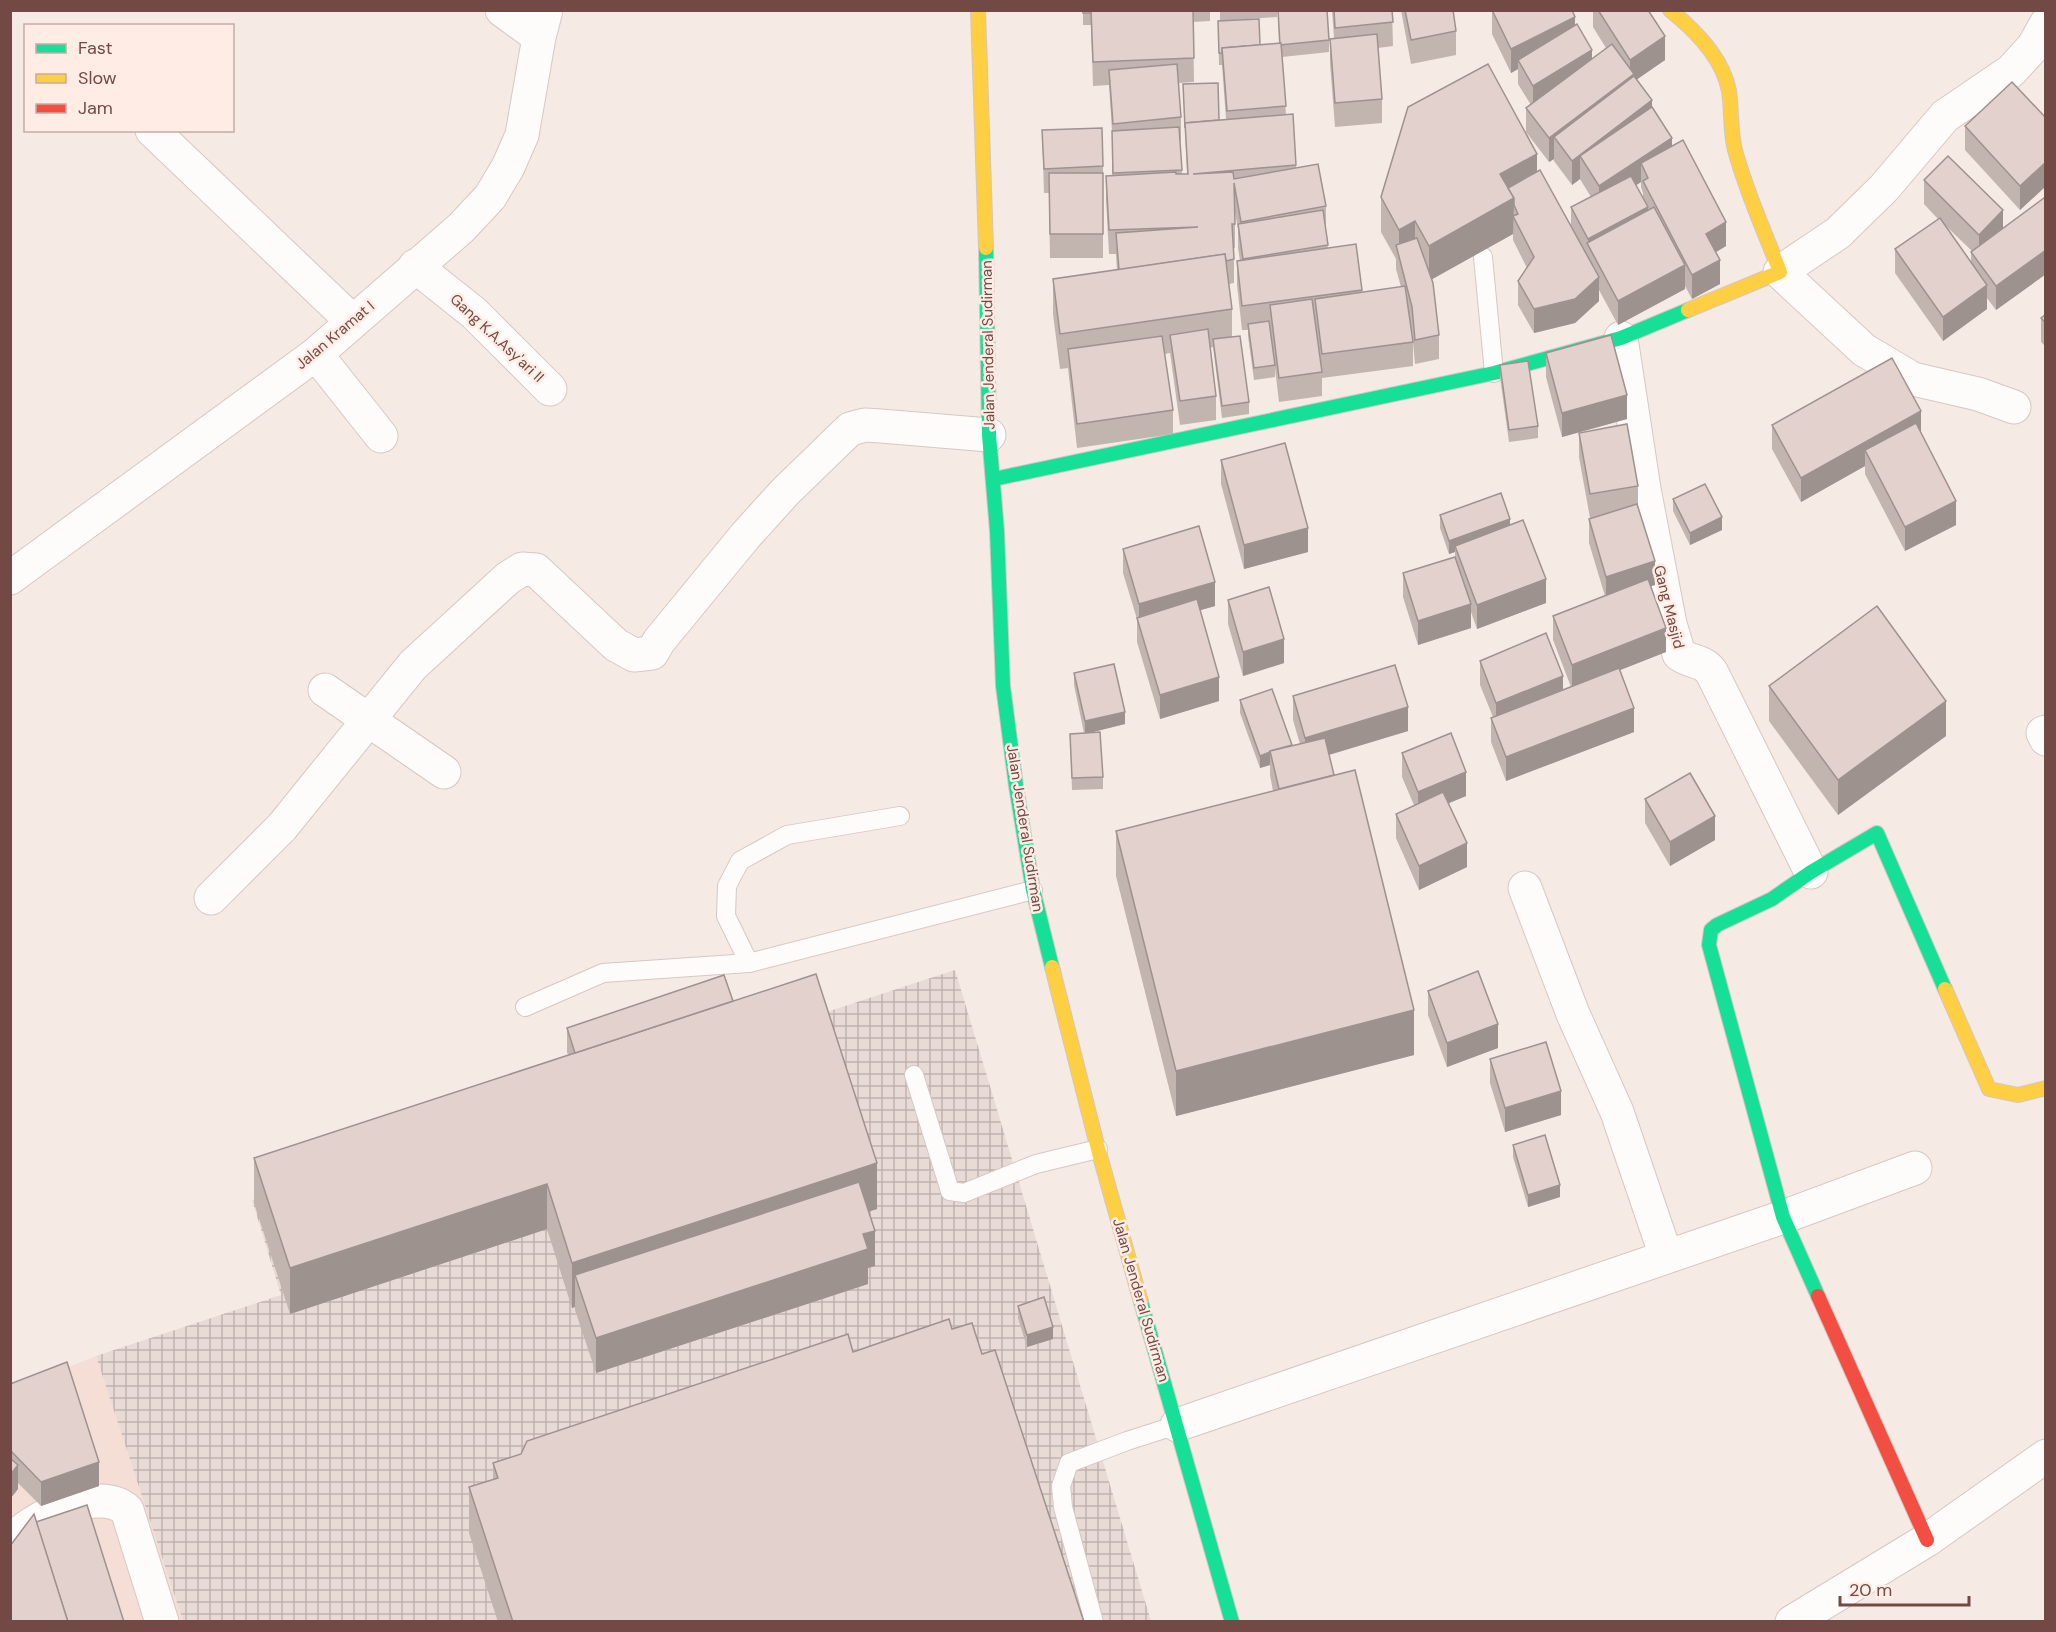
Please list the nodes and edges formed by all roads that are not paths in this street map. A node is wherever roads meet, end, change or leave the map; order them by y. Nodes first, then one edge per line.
1 (502, 10) edge
2 (978, 10) edge
3 (1670, 10) edge
4 (542, 24) edge
5 (2046, 24) edge
6 (154, 132) edge
7 (1483, 257) dead end
8 (415, 266) junction
9 (1780, 272) junction
10 (352, 321) junction
11 (1621, 338) junction
12 (316, 354) junction
13 (1494, 373) junction
14 (550, 389) dead end
15 (2014, 407) dead end
16 (989, 435) junction
17 (381, 436) dead end
18 (994, 479) junction
19 (10, 578) edge
20 (325, 690) dead end
21 (370, 720) junction
22 (2046, 732) edge
23 (2046, 739) edge
24 (444, 772) dead end
25 (900, 816) dead end
26 (1811, 872) junction
27 (1525, 888) dead end
28 (1033, 890) junction
29 (211, 898) dead end
30 (749, 963) junction
31 (525, 1007) dead end
32 (914, 1075) dead end
33 (2046, 1088) edge
34 (1098, 1149) junction
35 (1915, 1168) dead end
36 (1783, 1217) junction
37 (1666, 1256) junction
38 (1177, 1425) junction
39 (2046, 1456) edge
40 (1927, 1540) junction
41 (10, 1543) edge
42 (162, 1622) edge
43 (1094, 1622) edge
44 (1232, 1622) edge
45 (1792, 1622) edge

1 - 4 street
2 - 16 main road, Jalan Jenderal Sudirman
3 - 9 main road
4 - 8 street, Jalan Kramat I
5 - 9 street
6 - 10 street
7 - 13 lane
8 - 10 street, Jalan Kramat I
8 - 14 street, Gang K.A.Asy'ari II
9 - 11 main road
9 - 15 street
10 - 12 street, Jalan Kramat I
11 - 13 main road
11 - 26 street, Gang Masjid
12 - 17 street
12 - 19 street, Jalan Kramat I
13 - 18 main road
16 - 18 main road, Jalan Jenderal Sudirman
16 - 21 street
18 - 28 main road, Jalan Jenderal Sudirman
20 - 21 street
21 - 24 street
21 - 29 street
22 - 23 street
25 - 30 lane
26 - 33 main road
26 - 36 main road
27 - 37 street
28 - 30 lane
28 - 34 main road, Jalan Jenderal Sudirman
30 - 31 lane
32 - 34 lane
34 - 38 main road, Jalan Jenderal Sudirman
35 - 36 street
36 - 37 street
36 - 40 main road
37 - 38 street
38 - 43 lane
38 - 44 main road, Jalan Jenderal Sudirman
39 - 40 street
40 - 45 street
41 - 42 street

